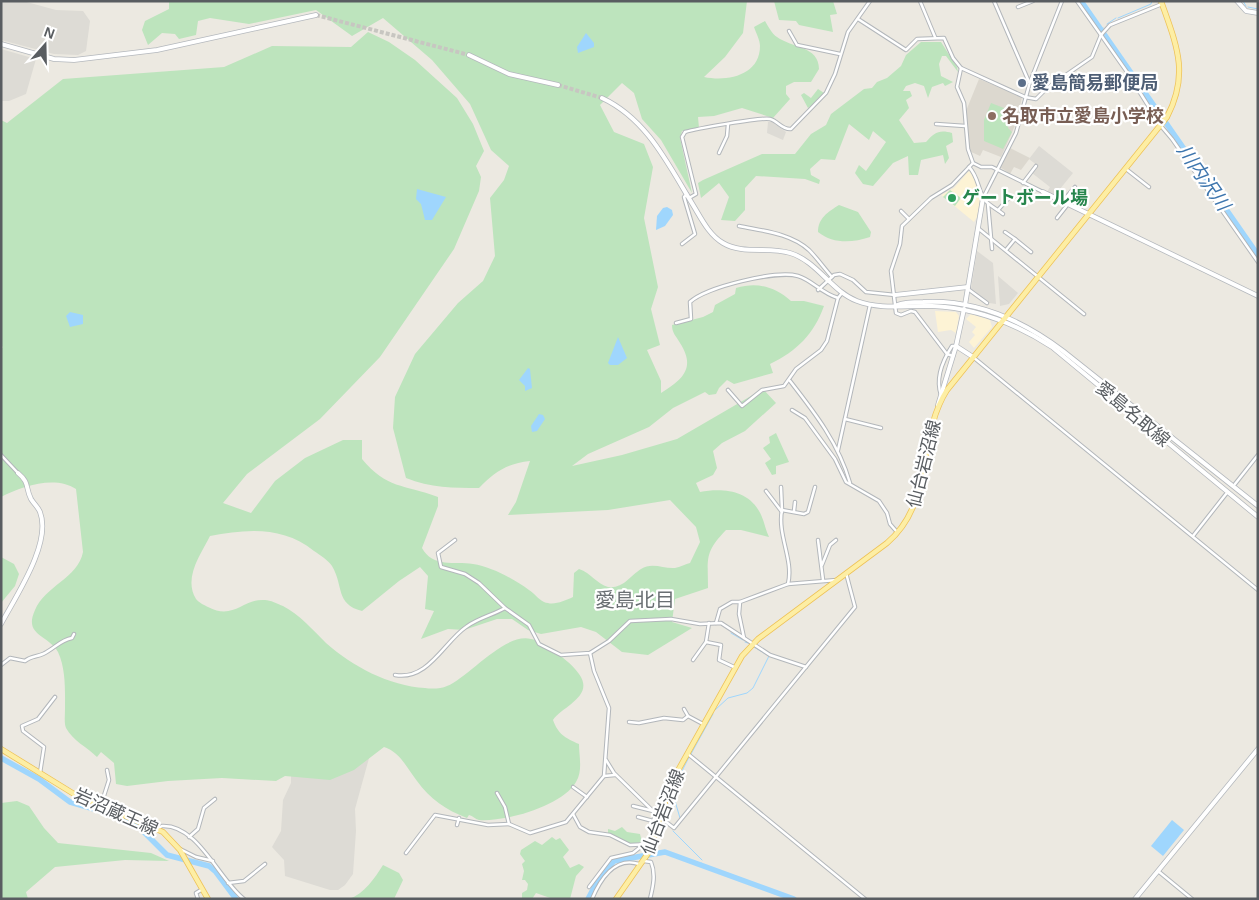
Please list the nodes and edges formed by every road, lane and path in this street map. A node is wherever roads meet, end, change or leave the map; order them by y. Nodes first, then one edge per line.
1 (870, 1) edge
2 (920, 1) edge
3 (994, 1) edge
4 (1033, 1) edge
5 (1062, 1) edge
6 (1077, 1) edge
7 (1167, 1) edge
8 (1237, 1) edge
9 (1161, 2) edge
10 (1018, 7) dead end
11 (1258, 13) edge
12 (316, 15) tunnel mouth
13 (858, 19) junction
14 (789, 31) dead end
15 (1102, 35) junction
16 (935, 37) junction
17 (1, 44) edge
18 (840, 54) junction
19 (469, 55) tunnel mouth
20 (961, 68) junction
21 (1030, 82) junction
22 (558, 86) tunnel mouth
23 (1025, 97) junction
24 (602, 98) tunnel mouth
25 (728, 124) junction
26 (936, 124) dead end
27 (1162, 125) junction
28 (965, 126) junction
29 (719, 153) dead end
30 (973, 163) junction
31 (1036, 166) dead end
32 (969, 167) junction
33 (1126, 169) junction
34 (998, 170) junction
35 (1023, 183) junction
36 (1075, 186) dead end
37 (1149, 187) dead end
38 (1043, 192) joint
39 (688, 196) junction
40 (984, 198) junction
41 (1008, 199) dead end
42 (1063, 202) junction
43 (988, 204) junction
44 (1068, 204) junction
45 (998, 210) junction
46 (901, 211) dead end
47 (1003, 214) dead end
48 (1089, 214) junction
49 (1058, 218) dead end
50 (909, 219) junction
51 (739, 226) dead end
52 (979, 229) junction
53 (1006, 232) dead end
54 (991, 238) junction
55 (1015, 239) junction
56 (682, 244) dead end
57 (992, 249) dead end
58 (1006, 250) junction
59 (1030, 252) dead end
60 (1258, 262) edge
61 (1039, 276) junction
62 (832, 277) junction
63 (828, 281) junction
64 (968, 287) junction
65 (818, 290) junction
66 (842, 293) junction
67 (895, 295) junction
68 (1258, 296) edge
69 (838, 298) junction
70 (987, 303) dead end
71 (870, 304) junction
72 (895, 306) junction
73 (965, 307) junction
74 (1084, 314) dead end
75 (1004, 318) junction
76 (676, 324) dead end
77 (956, 346) junction
78 (947, 354) junction
79 (953, 356) junction
80 (973, 357) junction
81 (790, 381) junction
82 (728, 390) dead end
83 (942, 396) junction
84 (792, 410) dead end
85 (845, 419) junction
86 (881, 428) dead end
87 (838, 450) junction
88 (1, 455) edge
89 (1258, 456) edge
90 (18, 473) joint
91 (850, 483) junction
92 (1235, 484) dead end
93 (781, 487) dead end
94 (815, 487) dead end
95 (766, 491) dead end
96 (1226, 494) dead end
97 (795, 502) dead end
98 (1258, 506) edge
99 (782, 511) junction
100 (794, 511) junction
101 (1258, 518) edge
102 (898, 533) junction
103 (1192, 536) junction
104 (455, 540) dead end
105 (818, 540) dead end
106 (836, 540) dead end
107 (822, 566) junction
108 (846, 573) junction
109 (823, 580) junction
110 (837, 580) junction
111 (788, 584) junction
112 (1258, 590) edge
113 (740, 602) junction
114 (505, 608) junction
115 (708, 623) junction
116 (716, 623) junction
117 (1, 624) edge
118 (74, 634) dead end
119 (744, 639) junction
120 (706, 642) junction
121 (752, 644) junction
122 (590, 652) junction
123 (693, 660) dead end
124 (1, 665) edge
125 (734, 667) junction
126 (806, 667) junction
127 (395, 675) dead end
128 (55, 697) dead end
129 (684, 709) dead end
130 (688, 716) junction
131 (629, 722) dead end
132 (703, 724) junction
133 (1, 749) edge
134 (1258, 749) edge
135 (687, 753) junction
136 (606, 758) junction
137 (107, 770) dead end
138 (40, 773) junction
139 (604, 776) junction
140 (616, 776) junction
141 (716, 778) junction
142 (573, 788) dead end
143 (497, 793) dead end
144 (587, 797) junction
145 (215, 799) dead end
146 (100, 805) junction
147 (633, 806) dead end
148 (664, 807) junction
149 (653, 811) junction
150 (573, 814) junction
151 (656, 814) junction
152 (638, 817) dead end
153 (459, 818) junction
154 (661, 818) junction
155 (653, 821) junction
156 (509, 824) junction
157 (457, 826) dead end
158 (158, 829) junction
159 (189, 837) junction
160 (656, 837) junction
161 (643, 845) junction
162 (653, 845) junction
163 (180, 850) junction
164 (406, 853) dead end
165 (213, 861) junction
166 (643, 862) junction
167 (265, 864) dead end
168 (1158, 871) junction
169 (228, 882) junction
170 (589, 887) dead end
171 (201, 890) junction
172 (198, 899) edge
173 (208, 899) edge
174 (244, 899) edge
175 (592, 899) edge
176 (616, 899) edge
177 (650, 899) edge
178 (865, 899) edge
179 (1135, 899) edge
180 (1192, 899) edge

1 - 13 street
2 - 16 street
3 - 21 street
4 - 10 street
5 - 21 street
6 - 15 street
7 - 9 street
8 - 11 street
9 - 15 street
9 - 27 main road, 仙台岩沼線
12 - 17 street
13 - 16 street
13 - 18 street
14 - 18 street
15 - 23 street
15 - 27 street
16 - 20 street
18 - 25 street
19 - 22 street
20 - 23 street
20 - 28 street
21 - 23 street
23 - 34 street
24 - 39 street
25 - 29 street
25 - 39 street
26 - 28 street
27 - 33 main road, 仙台岩沼線
27 - 60 street
28 - 30 street
30 - 32 street
30 - 34 street
31 - 35 street
32 - 40 street
32 - 50 street
33 - 37 street
33 - 48 main road, 仙台岩沼線
34 - 35 street
34 - 40 street
35 - 38 street
36 - 42 street
38 - 42 street
39 - 56 street
39 - 63 street
40 - 43 street
40 - 52 street
41 - 45 street
42 - 44 street
43 - 45 street
43 - 54 street
44 - 48 street
44 - 49 street
45 - 47 street
46 - 50 street
48 - 61 main road, 仙台岩沼線
48 - 68 street
50 - 67 street
51 - 62 street
52 - 54 street
52 - 64 street
53 - 55 street
54 - 57 street
54 - 58 street
55 - 58 street
55 - 59 street
58 - 61 street
61 - 74 street
61 - 75 main road, 仙台岩沼線
62 - 63 street
62 - 67 street
63 - 65 street
63 - 66 street
64 - 67 street
64 - 70 street
64 - 73 street
65 - 69 street
65 - 76 street
66 - 69 street
66 - 71 street
67 - 72 street
69 - 81 street
71 - 72 street
71 - 85 street
72 - 73 street
72 - 78 street
73 - 75 street
73 - 77 street
75 - 80 main road, 仙台岩沼線
75 - 98 street, 愛島名取線
75 - 101 street, 愛島名取線
77 - 78 street
77 - 79 street
77 - 80 street
78 - 79 street
78 - 83 street
79 - 83 street
80 - 83 main road, 仙台岩沼線
80 - 103 street
81 - 82 street
81 - 87 street
83 - 102 main road, 仙台岩沼線
84 - 91 street
85 - 86 street
85 - 87 street
87 - 91 street
88 - 90 street
89 - 92 street
90 - 117 street
91 - 102 street
93 - 99 street
94 - 100 street
95 - 99 street
96 - 103 street
97 - 100 street
99 - 100 street
99 - 111 street
102 - 108 main road, 仙台岩沼線
103 - 112 street
104 - 114 street
105 - 107 street
106 - 107 street
107 - 109 street
108 - 110 main road, 仙台岩沼線
108 - 126 street
109 - 110 street
109 - 111 street
110 - 121 main road, 仙台岩沼線
111 - 113 street
113 - 116 street
113 - 119 street
114 - 122 street
114 - 127 street
115 - 116 street
115 - 120 street
115 - 122 street
116 - 119 street
118 - 124 street
119 - 121 street
120 - 123 street
120 - 125 street
121 - 125 main road, 仙台岩沼線
121 - 126 street
122 - 136 street
125 - 132 main road, 仙台岩沼線
126 - 141 street
128 - 138 street
129 - 130 street
130 - 131 street
130 - 132 street
132 - 135 main road, 仙台岩沼線
133 - 138 main road, 岩沼蔵王線
134 - 168 street
135 - 141 street
135 - 148 main road, 仙台岩沼線
136 - 139 street
136 - 140 street
137 - 146 street
138 - 146 main road, 岩沼蔵王線
139 - 140 street
139 - 144 street
140 - 149 street
141 - 154 street
141 - 178 street
142 - 144 street
143 - 156 street
144 - 150 street
145 - 159 street
146 - 158 main road, 岩沼蔵王線
147 - 149 street
148 - 151 street
148 - 154 main road, 仙台岩沼線
149 - 151 street
150 - 156 street
150 - 161 street
151 - 155 street
152 - 155 street
153 - 156 street
153 - 157 street
153 - 164 street
154 - 160 main road, 仙台岩沼線
155 - 160 street
158 - 159 street
158 - 163 main road, 岩沼蔵王線
159 - 165 street
160 - 162 main road, 仙台岩沼線
161 - 162 street
161 - 170 street
162 - 166 main road, 仙台岩沼線
163 - 165 street
163 - 171 main road, 岩沼蔵王線
165 - 169 street
166 - 175 street
166 - 176 main road, 仙台岩沼線
166 - 177 street
167 - 169 street
168 - 179 street
168 - 180 street
169 - 174 street
171 - 172 street
171 - 173 main road, 岩沼蔵王線

